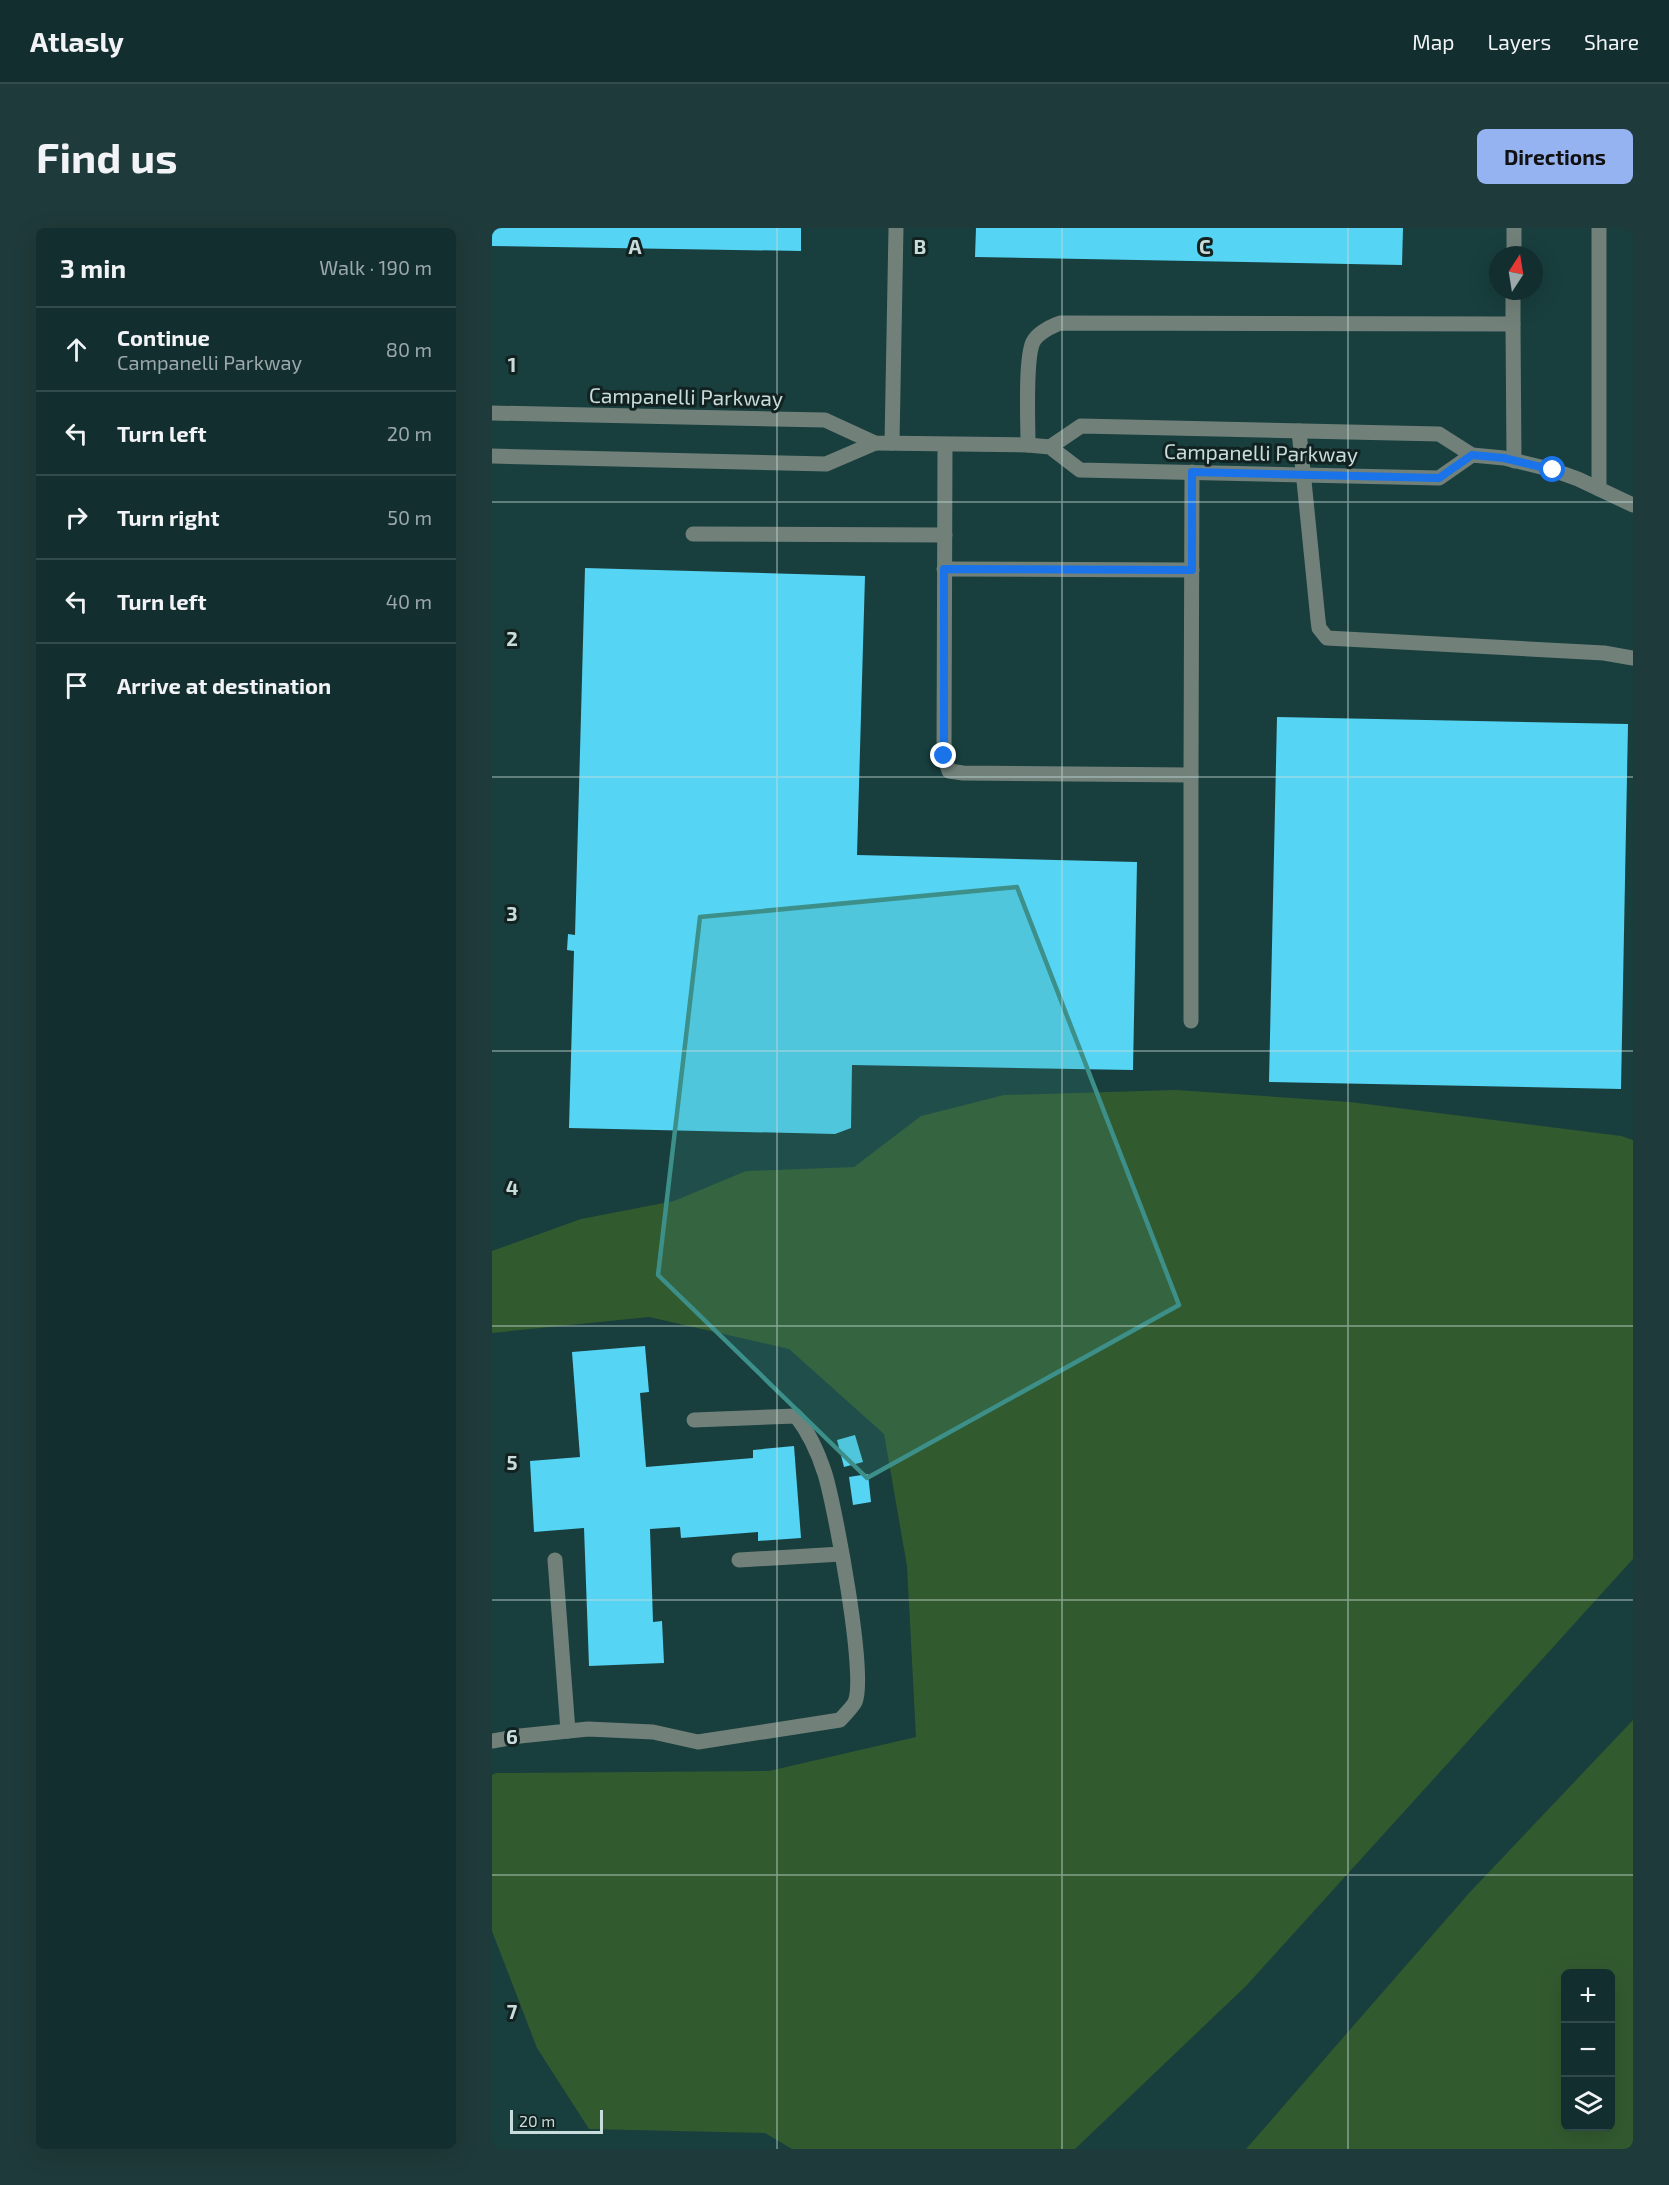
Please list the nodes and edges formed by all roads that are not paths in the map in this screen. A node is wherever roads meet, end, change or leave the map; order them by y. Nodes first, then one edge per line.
1 (896, 228) edge
2 (1514, 228) edge
3 (1599, 228) edge
4 (1514, 246) edge
5 (1514, 300) edge
6 (1513, 324) junction
7 (492, 413) edge
8 (1299, 431) junction
9 (875, 443) junction
10 (892, 443) junction
11 (945, 445) junction
12 (1028, 445) junction
13 (1050, 447) junction
14 (1472, 455) junction
15 (492, 456) edge
16 (1515, 461) junction
17 (1192, 472) junction
18 (1302, 474) junction
19 (1599, 489) junction
20 (1633, 505) edge
21 (693, 534) dead end
22 (945, 535) junction
23 (944, 569) junction
24 (1192, 570) junction
25 (1633, 658) edge
26 (1191, 775) junction
27 (1191, 1021) dead end
28 (694, 1420) dead end
29 (841, 1554) junction
30 (555, 1560) dead end
31 (739, 1560) dead end
32 (568, 1731) junction
33 (492, 1741) edge

1 - 10 street
2 - 4 street
3 - 19 street
5 - 6 street
6 - 12 street
6 - 16 street
7 - 9 street, Campanelli Parkway
8 - 13 street, Campanelli Parkway
8 - 14 street, Campanelli Parkway
8 - 18 street
9 - 10 street, Campanelli Parkway
9 - 15 street, Campanelli Parkway
10 - 11 street, Campanelli Parkway
11 - 12 street, Campanelli Parkway
11 - 22 street
12 - 13 street, Campanelli Parkway
13 - 17 street, Campanelli Parkway
14 - 16 street, Campanelli Parkway
14 - 18 street, Campanelli Parkway
16 - 19 street, Campanelli Parkway
17 - 18 street, Campanelli Parkway
17 - 24 street
18 - 25 street
19 - 20 street, Campanelli Parkway
21 - 22 street
22 - 23 street
23 - 24 street
23 - 26 street
24 - 26 street
26 - 27 street
28 - 29 street
29 - 31 street
29 - 32 street
30 - 32 street
32 - 33 street

